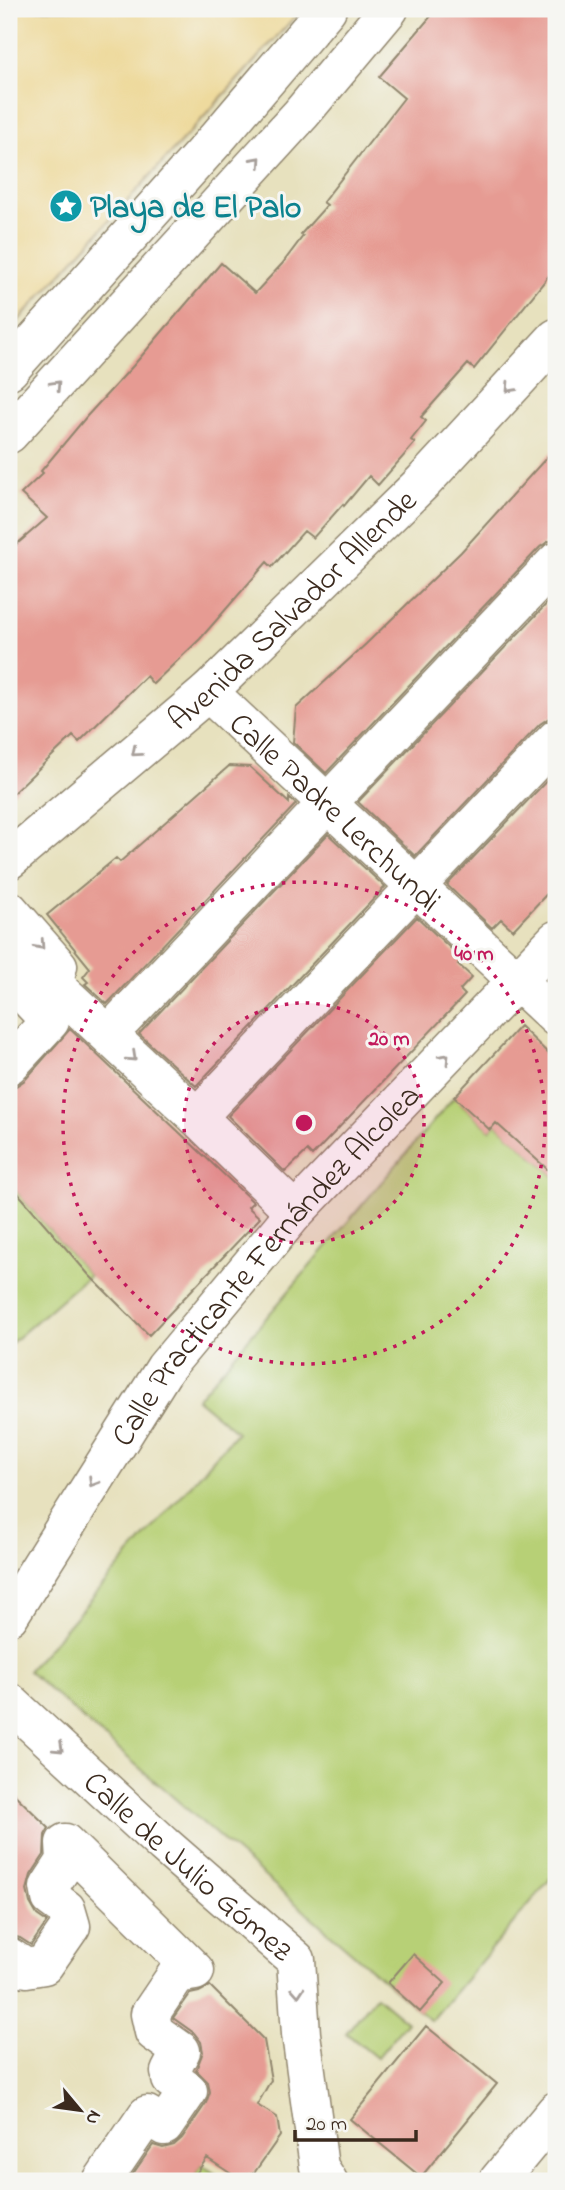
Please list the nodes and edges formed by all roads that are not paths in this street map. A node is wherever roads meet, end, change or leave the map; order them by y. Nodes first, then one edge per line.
1 (327, 9) edge
2 (389, 9) edge
3 (556, 338) edge
4 (9, 370) edge
5 (9, 434) edge
6 (556, 562) edge
7 (208, 692) junction
8 (556, 739) edge
9 (328, 804) junction
10 (9, 860) edge
11 (417, 888) junction
12 (9, 910) edge
13 (556, 940) edge
14 (9, 956) edge
15 (9, 978) edge
16 (518, 982) junction
17 (53, 984) junction
18 (556, 1017) edge
19 (123, 1019) dead end
20 (9, 1065) edge
21 (197, 1117) junction
22 (295, 1212) junction
23 (9, 1616) edge
24 (9, 1702) edge
25 (9, 1957) edge
26 (556, 2111) edge
27 (102, 2181) edge
28 (328, 2181) edge
29 (498, 2181) edge

1 - 4 street
5 -> 2 street
3 -> 7 street, Avenida Salvador Allende
6 - 9 street
7 - 9 street, Calle Padre Lerchundi
7 -> 10 street, Avenida Salvador Allende
8 - 11 street
9 - 11 street, Calle Padre Lerchundi
9 - 19 street
11 - 16 street, Calle Padre Lerchundi
11 - 21 street
12 -> 17 street
13 - 16 street, Calle Practicante Fernández Alcolea
14 - 17 street
15 - 20 street
16 - 18 street, Calle Padre Lerchundi
22 -> 16 street, Calle Practicante Fernández Alcolea
17 -> 21 street
21 - 22 street
22 -> 23 street, Calle Practicante Fernández Alcolea
24 -> 28 street, Calle de Julio Gómez
25 - 27 street
26 - 29 street

